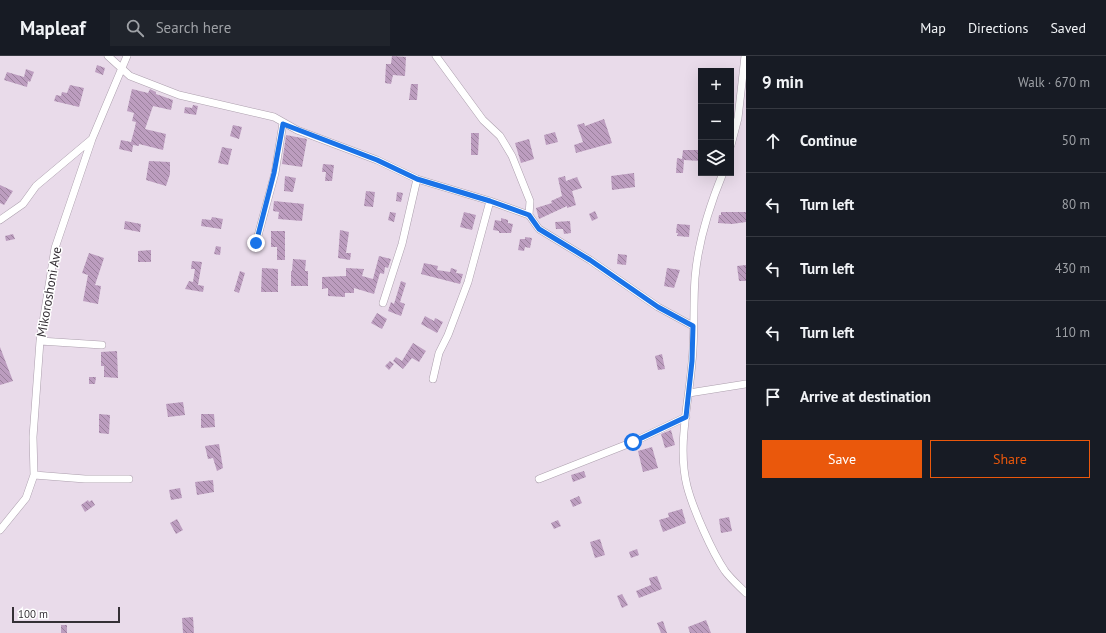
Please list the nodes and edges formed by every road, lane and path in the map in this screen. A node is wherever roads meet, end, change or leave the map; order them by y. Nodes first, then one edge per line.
1 (108, 56) edge
2 (127, 56) edge
3 (436, 56) edge
4 (745, 56) edge
5 (122, 70) junction
6 (283, 124) junction
7 (92, 139) junction
8 (732, 140) edge
9 (722, 176) edge
10 (417, 179) junction
11 (490, 201) junction
12 (529, 215) junction
13 (0, 220) edge
14 (256, 243) dead end
15 (383, 303) dead end
16 (693, 326) junction
17 (40, 341) junction
18 (102, 345) dead end
19 (433, 379) dead end
20 (746, 384) edge
21 (689, 393) junction
22 (686, 417) junction
23 (34, 475) junction
24 (129, 479) dead end
25 (539, 479) dead end
26 (0, 530) edge
27 (746, 593) edge

1 - 5 street
2 - 5 street, Mikoroshoni Ave
3 - 12 street
4 - 8 street
5 - 6 street
5 - 7 street, Mikoroshoni Ave
6 - 10 street
6 - 14 street
7 - 13 street
7 - 17 street, Mikoroshoni Ave
9 - 16 street
10 - 11 street
10 - 15 street
11 - 12 street
11 - 19 street
12 - 16 street
16 - 21 street
17 - 18 street
17 - 23 street, Mikoroshoni Ave
20 - 21 street
21 - 22 street
22 - 25 street
22 - 27 street
23 - 24 street
23 - 26 street, Mikoroshoni Ave

